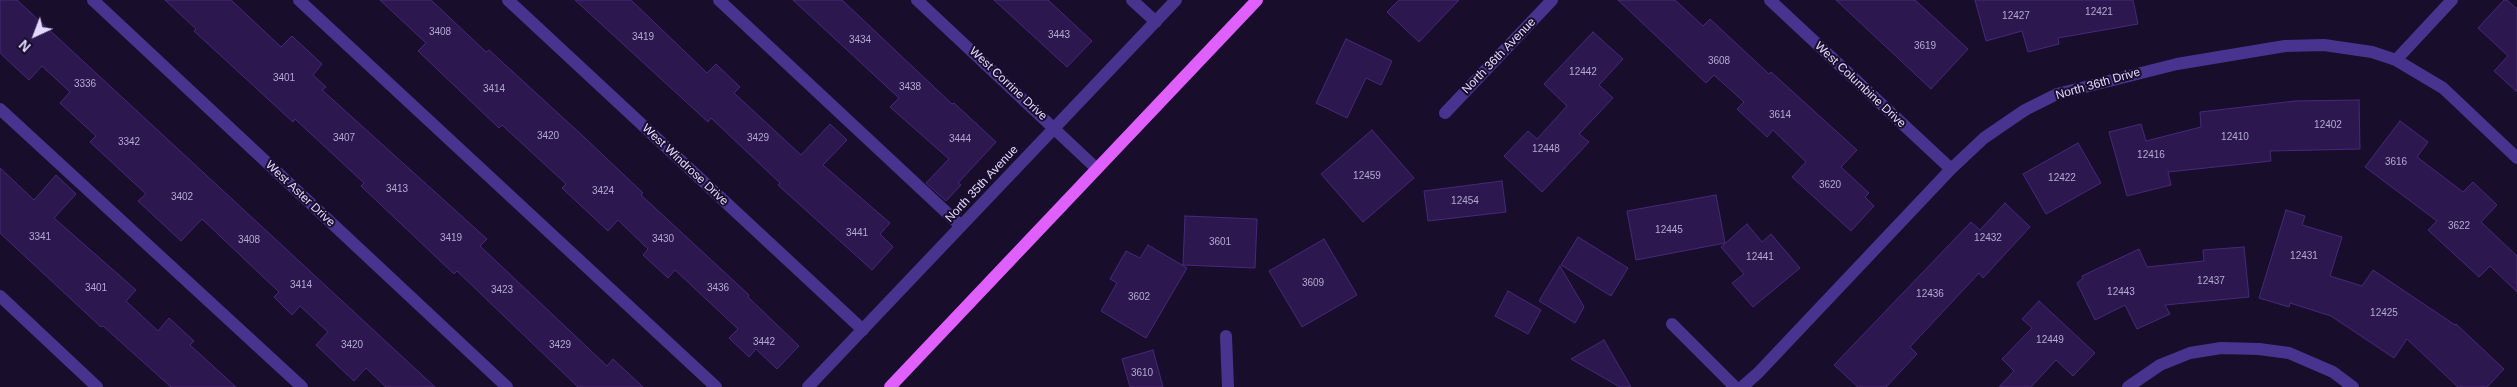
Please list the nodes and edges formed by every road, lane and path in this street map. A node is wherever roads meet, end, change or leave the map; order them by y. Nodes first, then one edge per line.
1 (93, 0) edge
2 (299, 0) edge
3 (508, 0) edge
4 (719, 0) edge
5 (918, 0) edge
6 (1132, 0) edge
7 (1176, 0) edge
8 (1257, 0) edge
9 (1552, 0) edge
10 (1770, 0) edge
11 (2452, 0) edge
12 (1156, 22) junction
13 (2396, 60) junction
14 (0, 109) edge
15 (1445, 113) dead end
16 (1054, 127) junction
17 (2517, 158) edge
18 (1097, 169) junction
19 (1951, 169) junction
20 (961, 226) junction
21 (0, 296) edge
22 (1672, 324) dead end
23 (863, 330) junction
24 (1226, 336) dead end
25 (97, 387) edge
26 (302, 387) edge
27 (507, 387) edge
28 (716, 387) edge
29 (808, 387) edge
30 (890, 387) edge
31 (1228, 387) edge
32 (1735, 387) edge
33 (1742, 387) edge
34 (2128, 387) edge
35 (2353, 387) edge

1 - 27 street, West Aster Drive
2 - 28 street
3 - 23 street, West Windrose Drive
4 - 20 street
5 - 16 street, West Corrine Drive
6 - 12 street
7 - 12 street, North 35th Avenue
8 - 18 main road
9 - 15 street, North 36th Avenue
10 - 19 street, West Columbine Drive
11 - 13 street
12 - 16 street, North 35th Avenue
13 - 17 street, North 36th Drive
13 - 19 street, North 36th Drive
14 - 26 street
16 - 18 street, West Corrine Drive
16 - 20 street, North 35th Avenue
18 - 30 main road
19 - 33 street, North 36th Drive
20 - 23 street, North 35th Avenue
21 - 25 street
22 - 32 street
23 - 29 street, North 35th Avenue
24 - 31 street
34 - 35 street

